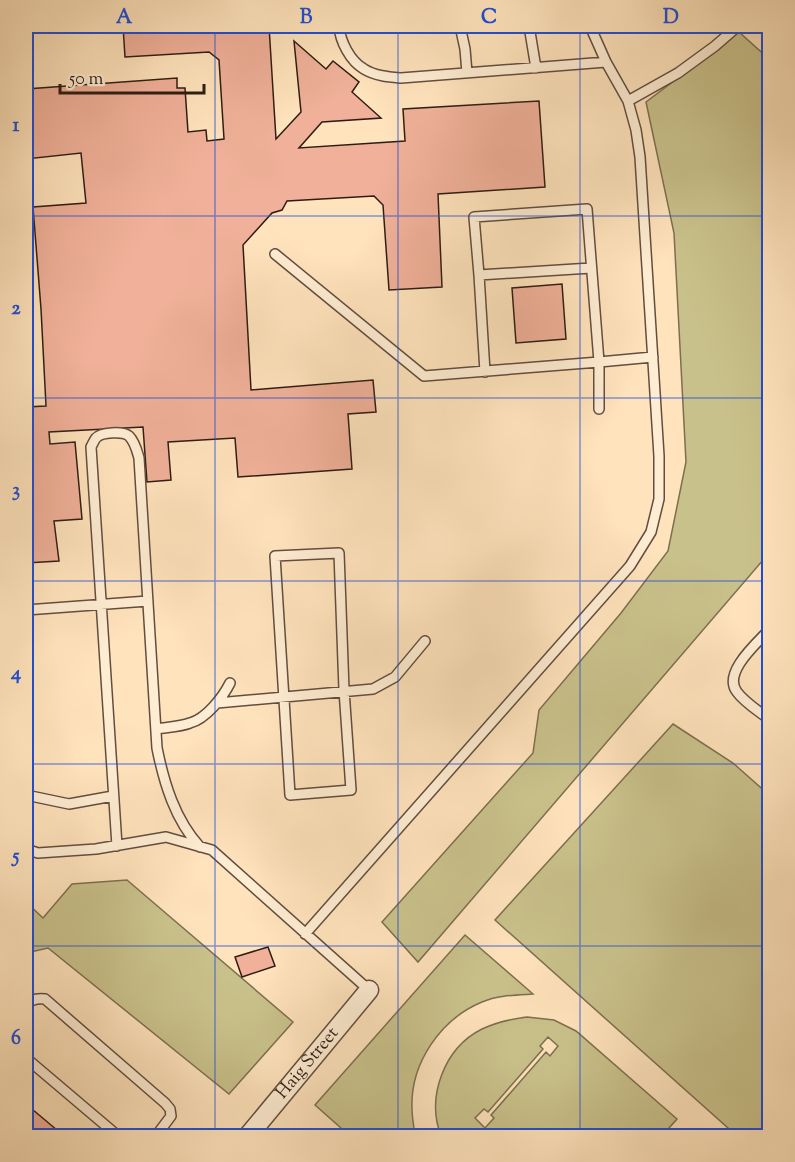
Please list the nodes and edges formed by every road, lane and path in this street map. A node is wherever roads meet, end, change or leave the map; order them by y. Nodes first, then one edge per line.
1 (339, 26) edge
2 (460, 26) edge
3 (529, 26) edge
4 (590, 26) edge
5 (738, 26) edge
6 (606, 62) junction
7 (536, 68) junction
8 (467, 73) junction
9 (628, 100) junction
10 (275, 255) dead end
11 (591, 268) junction
12 (479, 275) junction
13 (653, 357) junction
14 (599, 362) junction
15 (485, 372) junction
16 (599, 409) dead end
17 (148, 601) junction
18 (100, 605) junction
19 (26, 610) edge
20 (770, 629) edge
21 (425, 641) dead end
22 (230, 682) dead end
23 (344, 690) junction
24 (283, 696) junction
25 (217, 702) junction
26 (770, 720) edge
27 (156, 729) junction
28 (26, 795) edge
29 (113, 796) junction
30 (117, 846) junction
31 (200, 847) junction
32 (26, 849) edge
33 (305, 934) junction
34 (369, 990) joint
35 (26, 1005) edge
36 (26, 1058) edge
37 (118, 1137) edge
38 (156, 1137) edge
39 (248, 1137) edge

1 - 8 lane
2 - 8 lane
3 - 7 lane
4 - 6 lane
5 - 9 lane
6 - 7 lane
6 - 9 lane
7 - 8 lane
9 - 13 lane
10 - 15 lane
11 - 12 lane
11 - 12 lane
11 - 14 lane
12 - 15 lane
13 - 14 lane
13 - 33 lane
14 - 15 lane
14 - 16 lane
17 - 18 lane
17 - 18 lane
17 - 27 lane
18 - 19 lane
18 - 29 lane
20 - 26 lane
21 - 23 lane
22 - 25 lane
23 - 24 lane
23 - 24 lane
23 - 24 lane
24 - 25 lane
25 - 27 lane
27 - 31 lane
28 - 29 lane
29 - 30 lane
30 - 31 lane
30 - 32 lane
31 - 33 lane
33 - 34 lane
34 - 39 street, Haig Street
35 - 38 lane
36 - 37 lane

